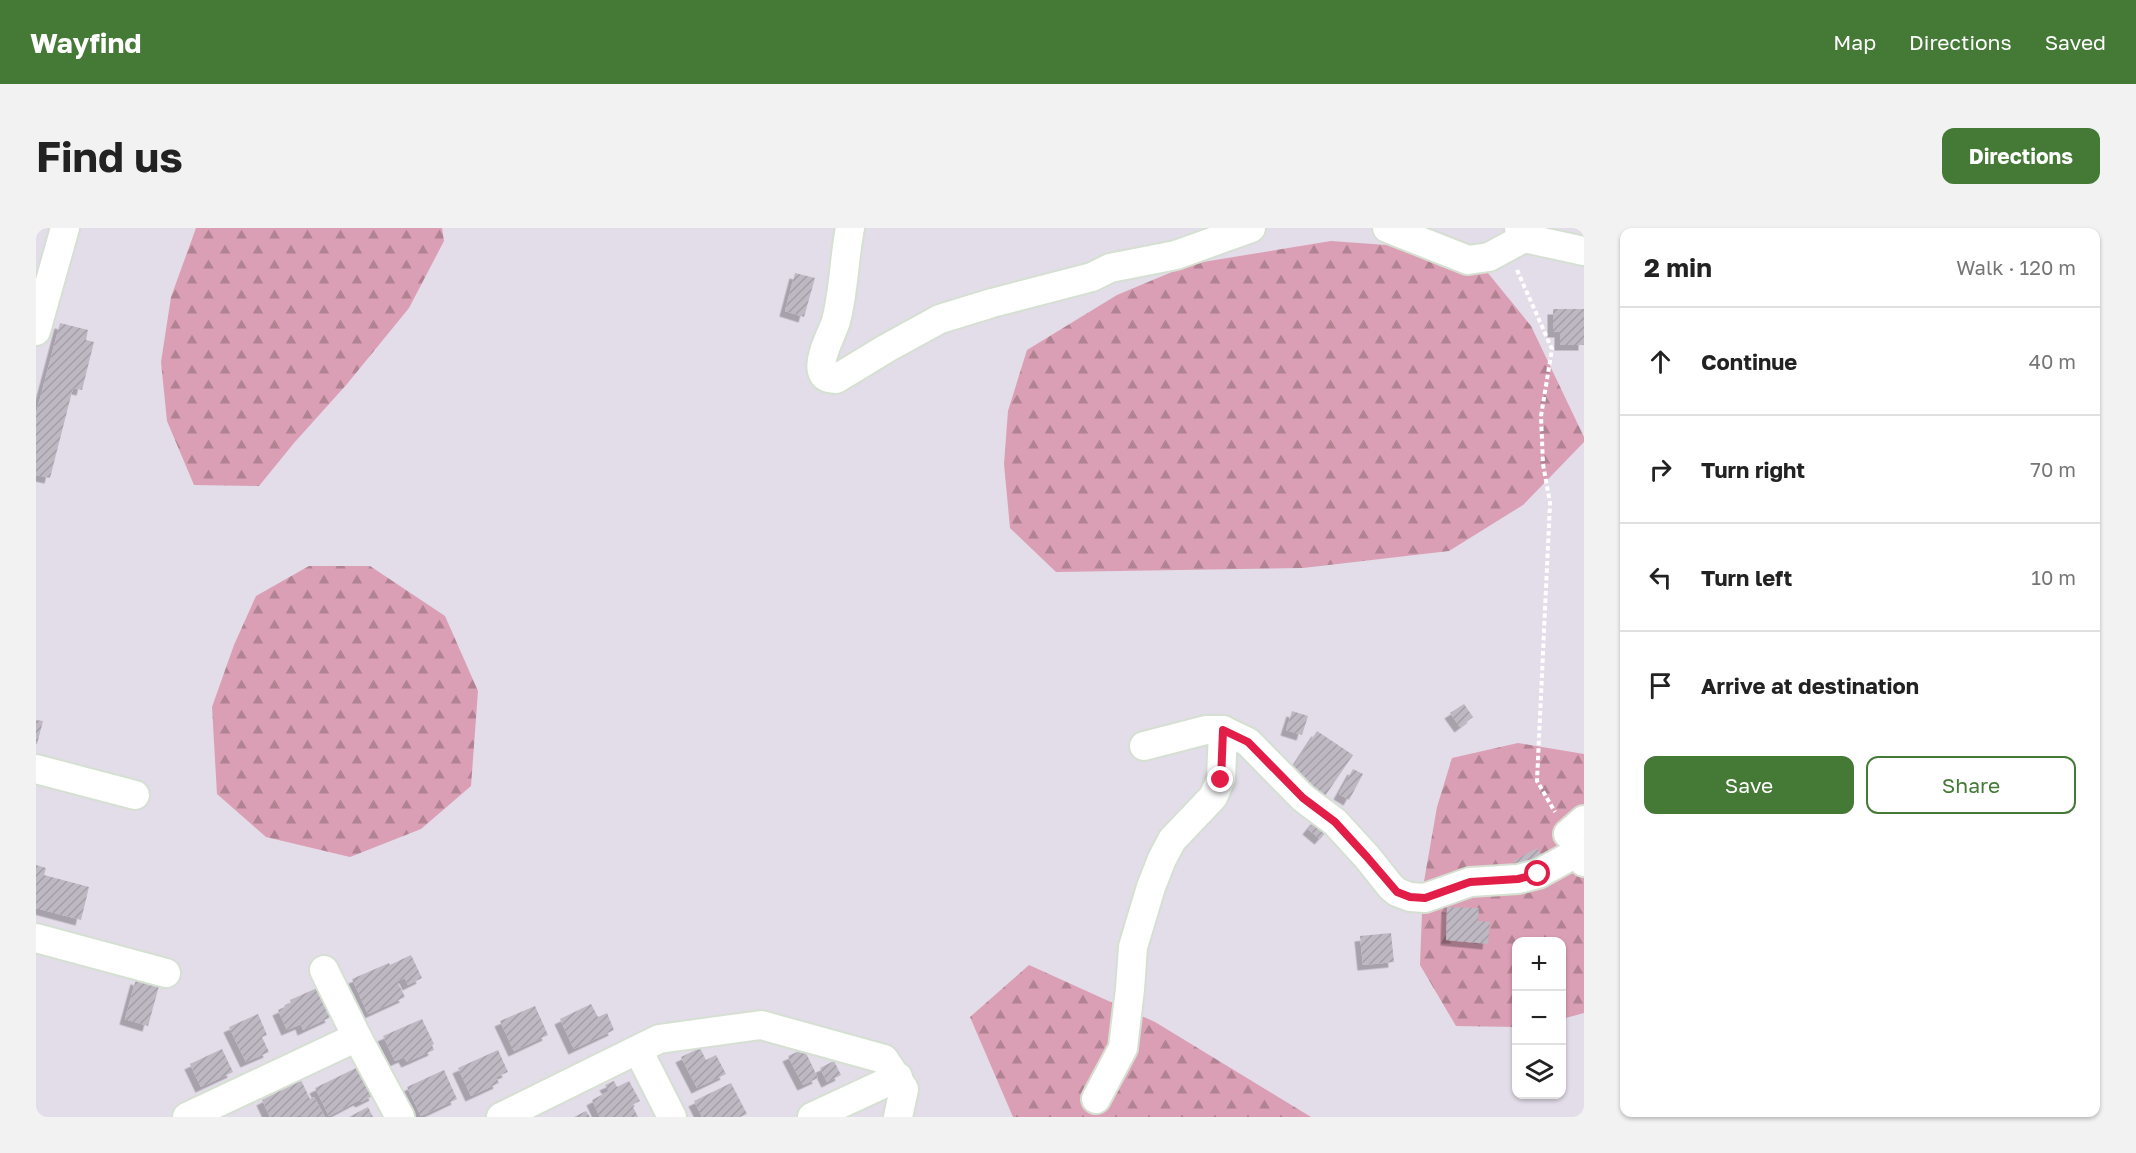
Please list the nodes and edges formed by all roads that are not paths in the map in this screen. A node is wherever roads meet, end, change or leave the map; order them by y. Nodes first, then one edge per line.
1 (65, 228) edge
2 (850, 228) edge
3 (1251, 228) edge
4 (1387, 228) edge
5 (1517, 238) edge
6 (1584, 251) edge
7 (36, 331) edge
8 (1223, 730) junction
9 (1144, 746) dead end
10 (36, 769) edge
11 (135, 795) dead end
12 (1584, 862) edge
13 (36, 938) edge
14 (324, 970) dead end
15 (165, 973) dead end
16 (357, 1037) junction
17 (638, 1050) junction
18 (898, 1077) junction
19 (1096, 1099) dead end
20 (187, 1117) edge
21 (400, 1117) edge
22 (501, 1117) edge
23 (672, 1117) edge
24 (812, 1117) edge
25 (898, 1117) edge

1 - 7 street
2 - 3 street
4 - 5 street
5 - 6 street
8 - 9 street
8 - 12 street
8 - 19 street
10 - 11 street
13 - 15 street
14 - 16 street
16 - 20 street
16 - 21 street
17 - 18 street
17 - 22 street
17 - 23 street
18 - 24 street
18 - 25 street

